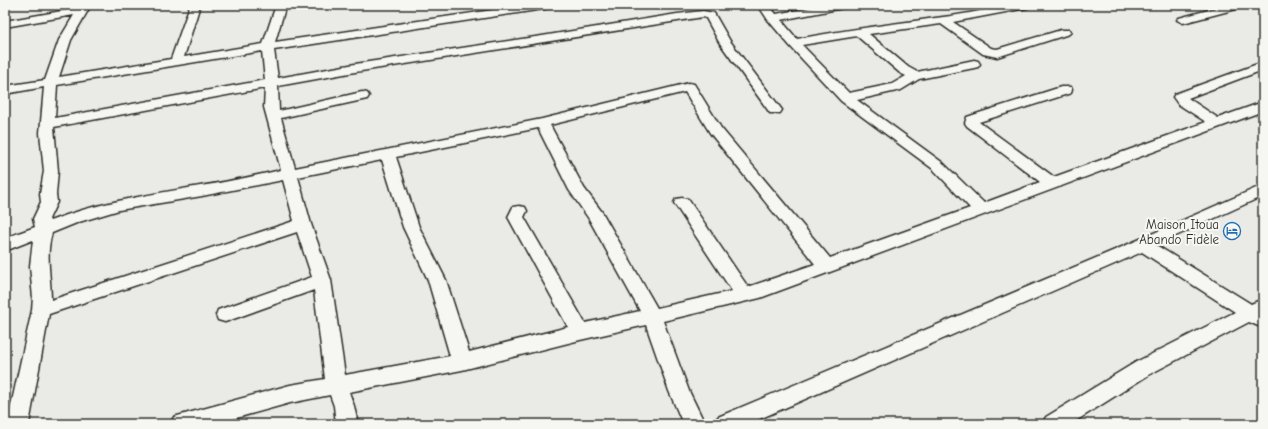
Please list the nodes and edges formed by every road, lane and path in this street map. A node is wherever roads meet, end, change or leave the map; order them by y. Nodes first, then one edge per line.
1 (194, 5) edge
2 (281, 5) edge
3 (550, 5) edge
4 (763, 5) edge
5 (843, 5) edge
6 (1027, 5) edge
7 (1240, 5) edge
8 (85, 7) edge
9 (772, 18) junction
10 (1183, 20) dead end
11 (944, 21) junction
12 (5, 24) edge
13 (1065, 32) dead end
14 (861, 33) junction
15 (794, 43) junction
16 (268, 47) junction
17 (176, 62) junction
18 (974, 64) dead end
19 (1263, 66) edge
20 (915, 76) junction
21 (51, 82) junction
22 (272, 83) junction
23 (5, 90) edge
24 (1066, 90) dead end
25 (362, 96) dead end
26 (846, 98) junction
27 (1263, 106) edge
28 (775, 110) dead end
29 (273, 116) junction
30 (1216, 122) junction
31 (542, 123) junction
32 (48, 124) junction
33 (386, 154) junction
34 (290, 174) junction
35 (1051, 183) junction
36 (1263, 190) edge
37 (682, 203) dead end
38 (982, 210) junction
39 (519, 211) dead end
40 (303, 224) junction
41 (44, 231) junction
42 (1142, 244) junction
43 (5, 246) edge
44 (827, 267) junction
45 (322, 280) junction
46 (744, 295) junction
47 (41, 310) junction
48 (1259, 313) edge
49 (225, 315) dead end
50 (652, 316) junction
51 (580, 332) junction
52 (462, 362) junction
53 (336, 385) junction
54 (1062, 422) edge
55 (18, 424) edge
56 (180, 424) edge
57 (347, 424) edge
58 (694, 424) edge
59 (725, 424) edge

1 - 17 street
2 - 16 street
3 - 16 street
4 - 9 street
5 - 9 street
6 - 11 street
7 - 10 street
8 - 12 street
8 - 21 street
9 - 15 street
11 - 13 street
11 - 14 street
14 - 15 street
14 - 20 street
15 - 26 street
16 - 17 street
16 - 22 street
17 - 21 street
18 - 20 street
19 - 30 street
20 - 26 street
21 - 23 street
21 - 32 street
22 - 28 street
22 - 29 street
22 - 32 street
24 - 35 street
25 - 29 street
26 - 38 street
27 - 30 street
29 - 34 street
30 - 35 street
31 - 33 street
31 - 44 street
31 - 50 street
32 - 41 street
33 - 34 street
33 - 52 street
34 - 40 street
34 - 41 street
35 - 38 street
36 - 42 street
37 - 46 street
38 - 44 street
39 - 51 street
40 - 45 street
40 - 47 street
41 - 43 street
41 - 47 street
42 - 48 street
42 - 59 street
44 - 46 street
45 - 49 street
45 - 53 street
46 - 50 street
47 - 55 street
48 - 54 street
50 - 51 street
50 - 58 street
51 - 52 street
52 - 53 street
53 - 56 street
53 - 57 street

